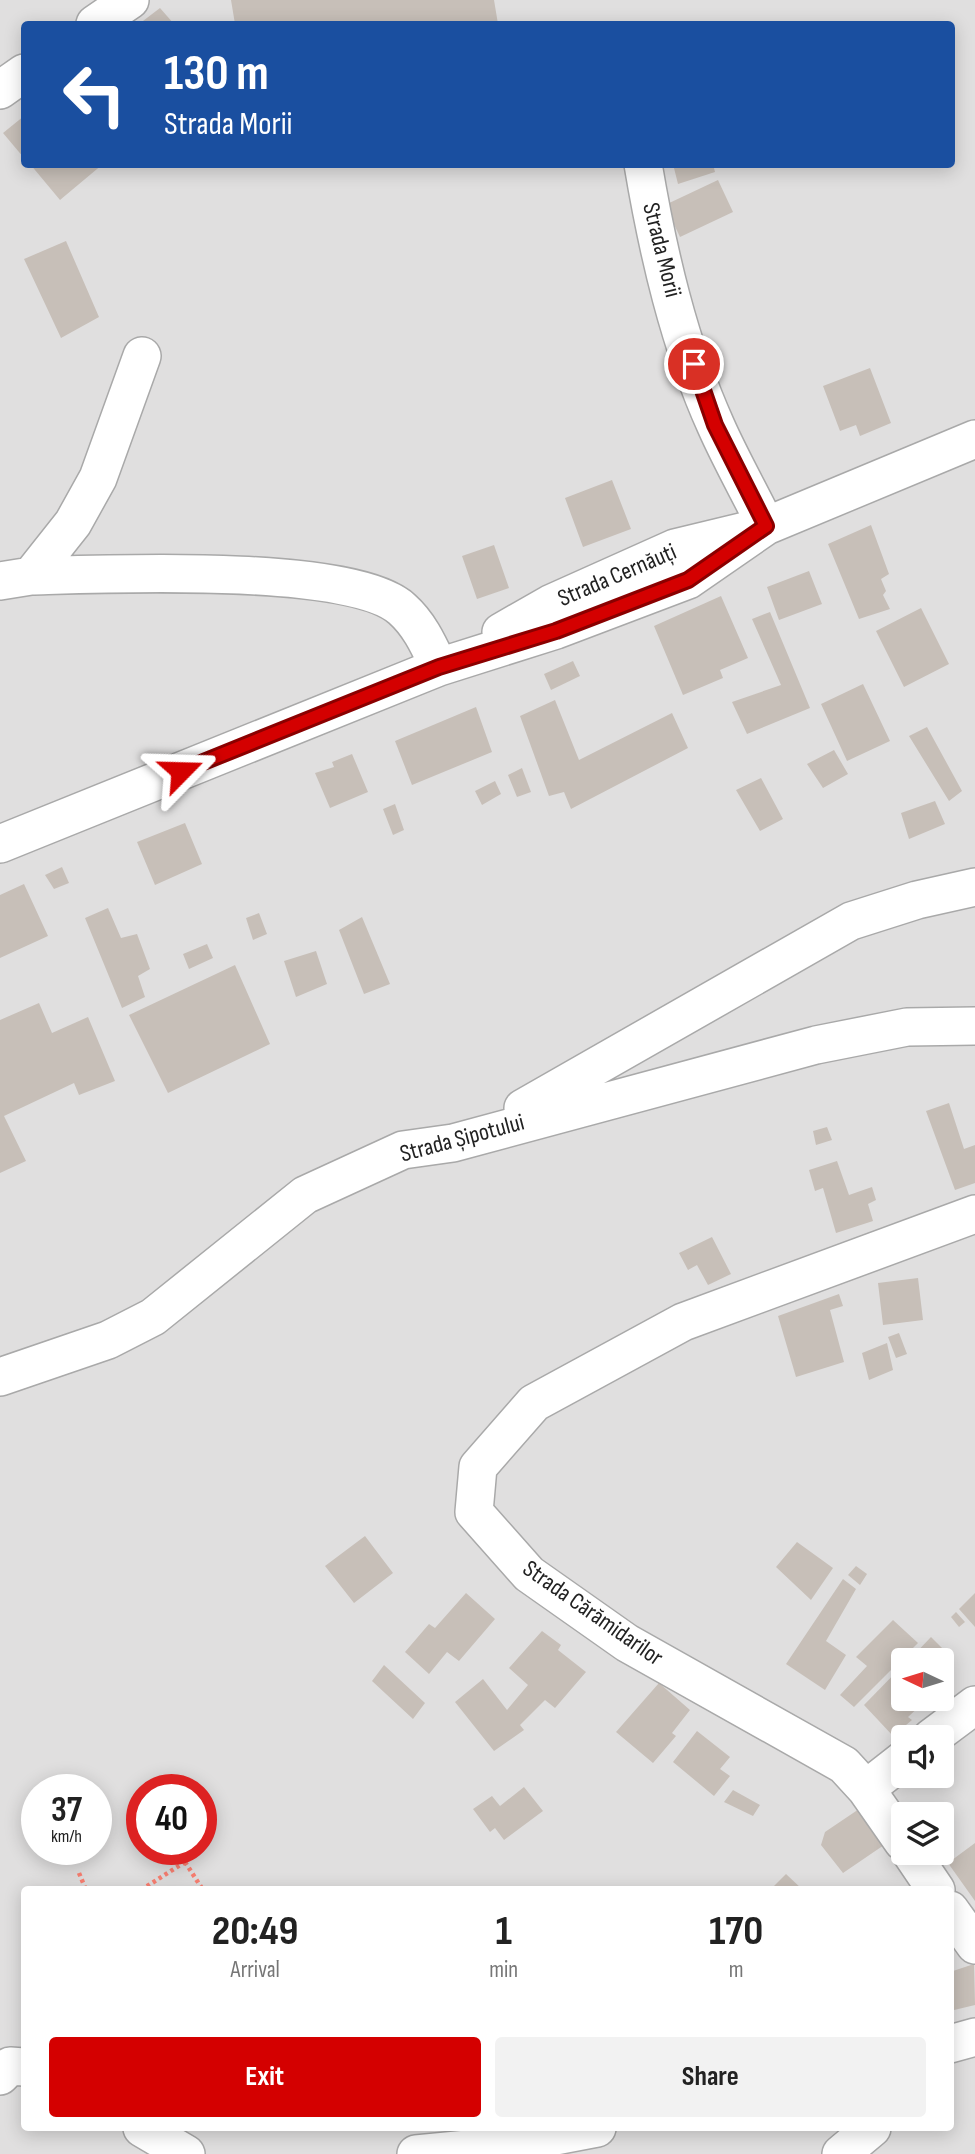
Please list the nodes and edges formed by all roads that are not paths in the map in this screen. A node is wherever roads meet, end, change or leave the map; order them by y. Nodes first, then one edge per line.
1 (130, 0) edge
2 (98, 21) edge
3 (21, 75) edge
4 (0, 90) edge
5 (644, 168) edge
6 (142, 356) dead end
7 (975, 439) edge
8 (766, 526) junction
9 (15, 578) edge
10 (439, 667) junction
11 (0, 844) edge
12 (975, 887) edge
13 (975, 1026) edge
14 (453, 1143) junction
15 (975, 1214) edge
16 (0, 1377) edge
17 (975, 1705) edge
18 (948, 1725) edge
19 (891, 1769) edge
20 (866, 1789) junction
21 (891, 1825) edge
22 (919, 1865) edge
23 (933, 1886) edge
24 (954, 1916) edge
25 (975, 1945) edge
26 (975, 2036) edge
27 (954, 2043) edge
28 (21, 2067) edge
29 (0, 2076) edge
30 (147, 2131) edge
31 (581, 2131) edge
32 (868, 2131) edge
33 (158, 2154) edge
34 (185, 2154) edge
35 (416, 2154) edge
36 (841, 2154) edge

1 - 2 street
3 - 4 street
5 - 8 street, Strada Morii
6 - 9 street
7 - 8 street, Strada Cernăuți
8 - 10 street, Strada Cernăuți
9 - 10 street
10 - 11 street, Strada Cernăuți
12 - 14 street
13 - 14 street, Strada Șipotului
14 - 16 street, Strada Șipotului
15 - 20 street, Strada Cărămidarilor
17 - 18 street
19 - 20 street
20 - 21 street, Strada Cărămidarilor
22 - 23 street
24 - 25 street
26 - 27 street
28 - 29 street
30 - 34 street
31 - 35 street
32 - 36 street
33 - 34 street

